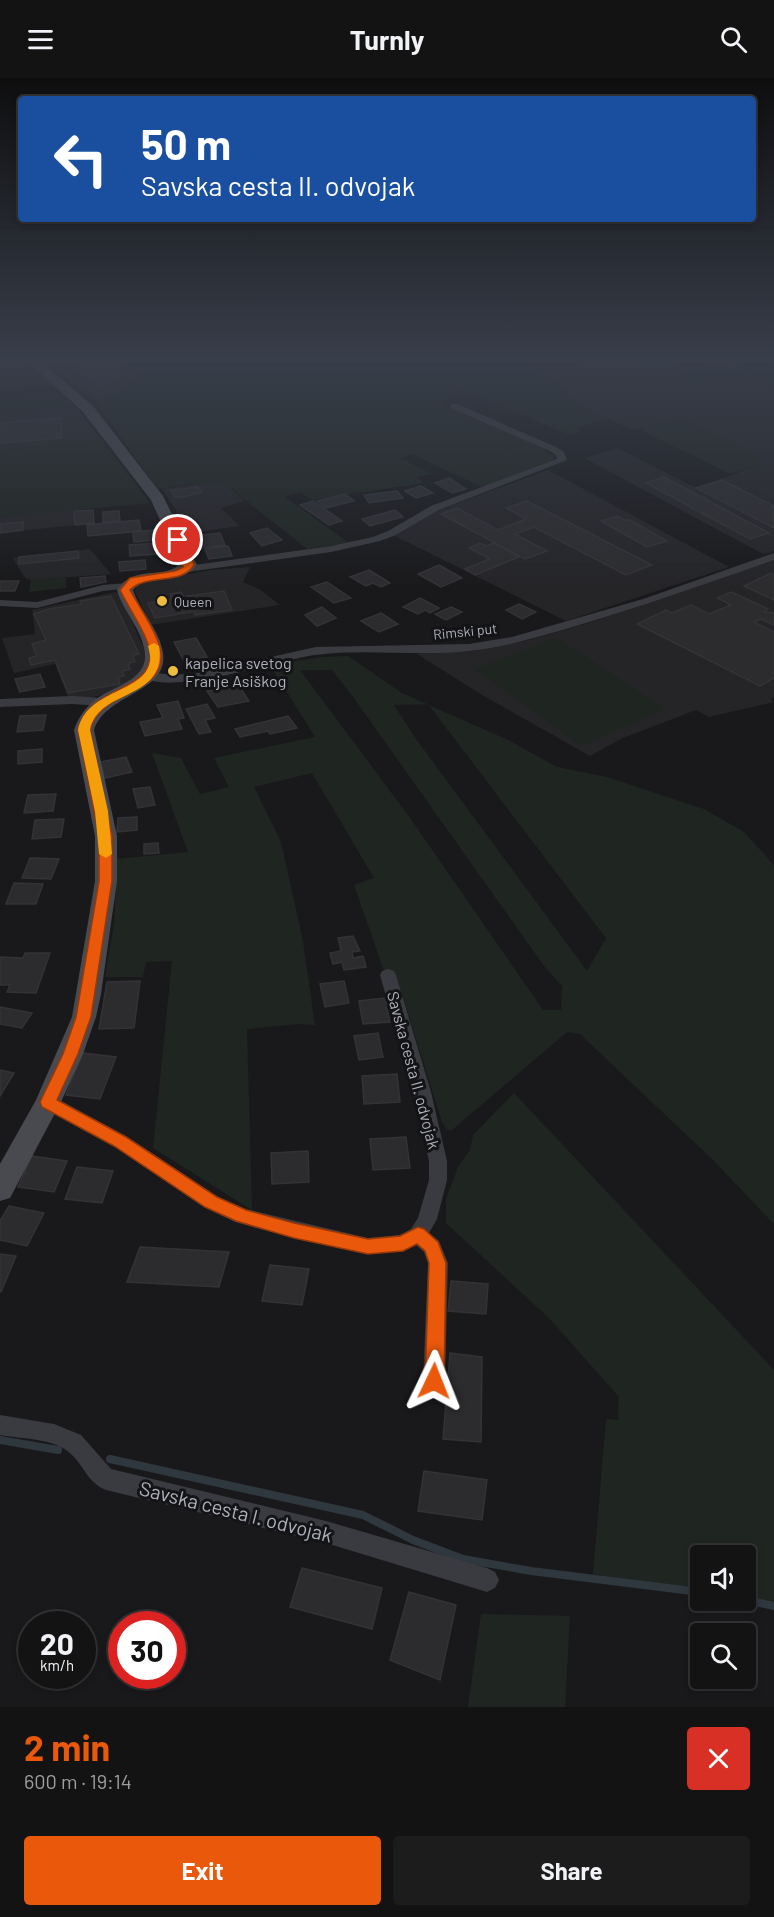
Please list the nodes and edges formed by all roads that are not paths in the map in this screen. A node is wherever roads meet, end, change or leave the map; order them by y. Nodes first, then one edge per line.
1 (109, 436) edge
2 (523, 436) edge
3 (774, 556) edge
4 (187, 569) junction
5 (126, 586) junction
6 (0, 603) edge
7 (149, 676) junction
8 (103, 702) junction
9 (0, 703) edge
10 (388, 975) dead end
11 (48, 1102) junction
12 (0, 1190) edge
13 (418, 1234) junction
14 (434, 1381) dead end
15 (0, 1425) edge
16 (487, 1580) dead end

1 - 4 street
2 - 4 street
3 - 7 street, Rimski put
4 - 5 street
5 - 6 street
5 - 7 street
7 - 8 street
8 - 9 street
8 - 11 street
10 - 13 street, Savska cesta II. odvojak
11 - 12 street
11 - 13 street
13 - 14 street
15 - 16 street, Savska cesta I. odvojak

